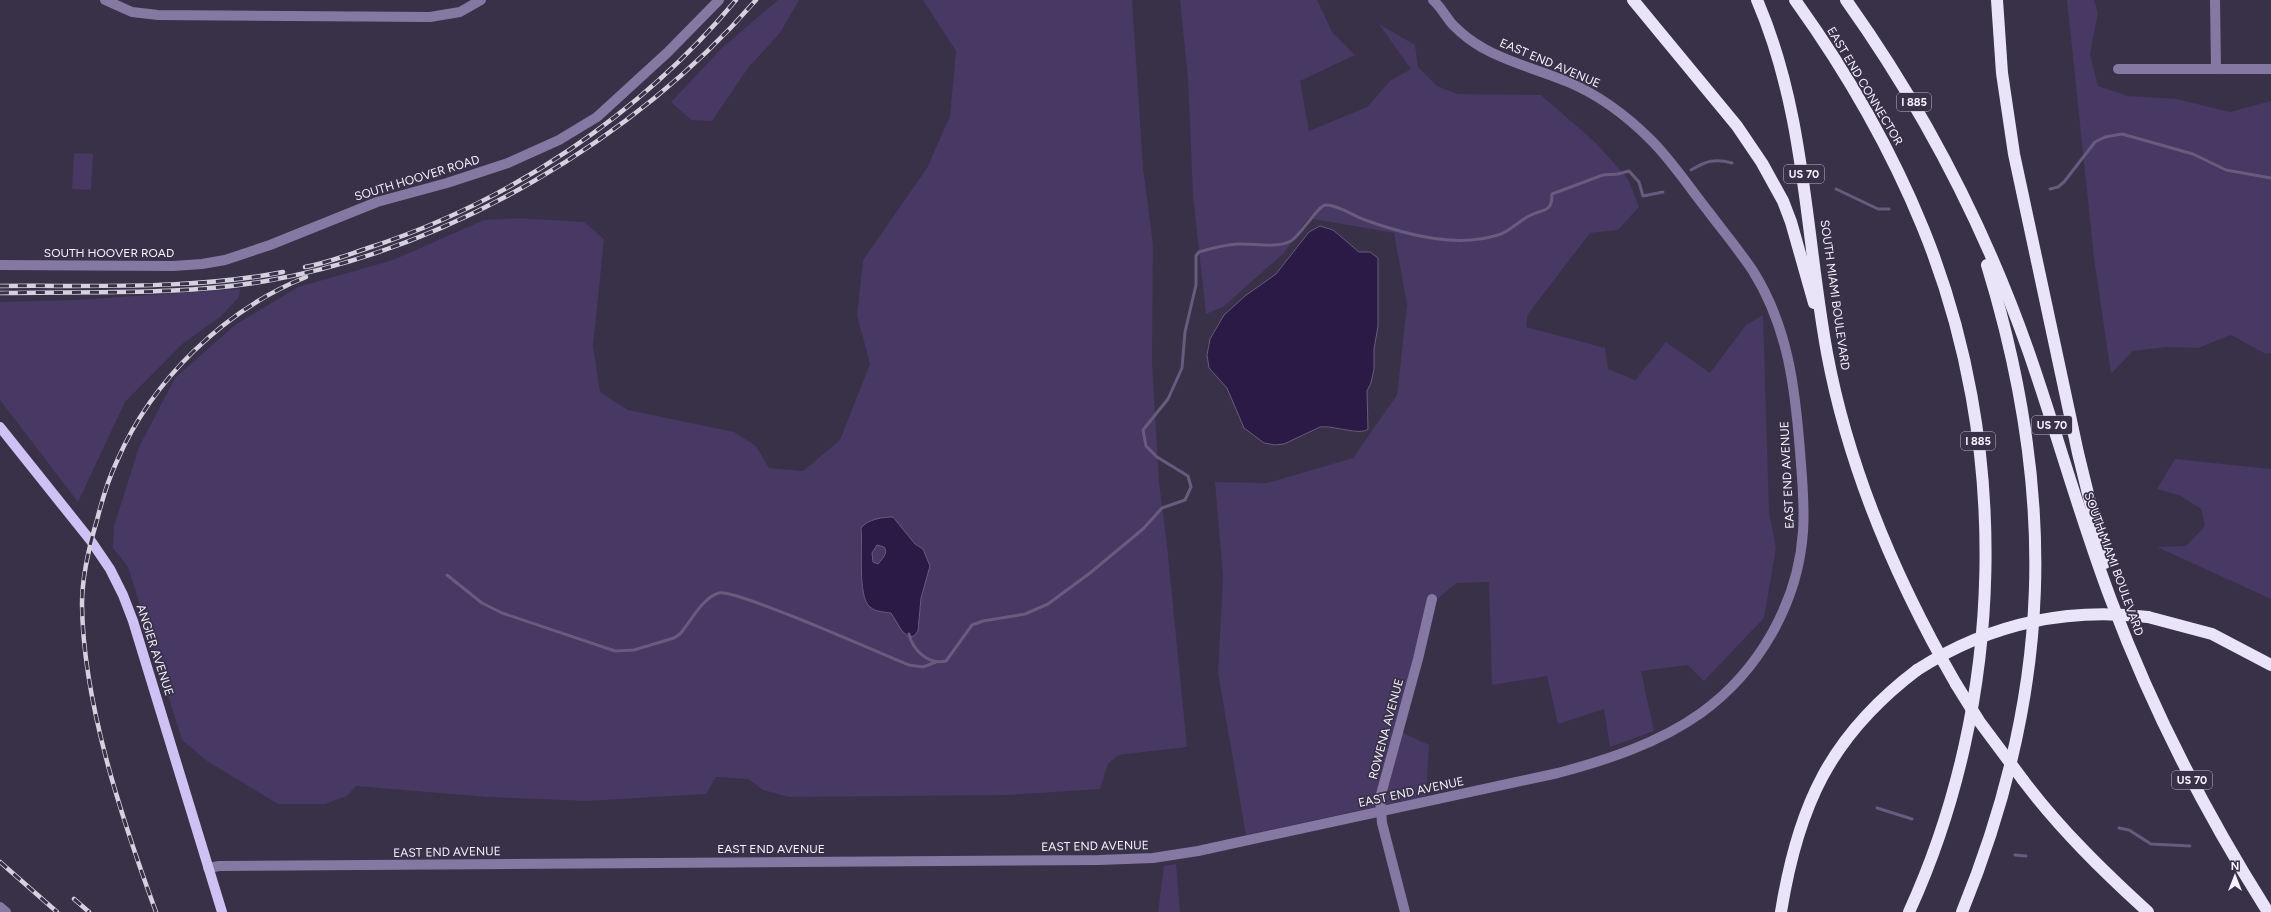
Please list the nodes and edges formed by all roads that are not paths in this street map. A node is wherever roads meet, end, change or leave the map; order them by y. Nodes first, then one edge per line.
1 (106, 0) edge
2 (481, 0) edge
3 (719, 0) edge
4 (1633, 0) edge
5 (1757, 0) edge
6 (1795, 0) edge
7 (1846, 0) edge
8 (1997, 0) edge
9 (2215, 0) edge
10 (1436, 1) edge
11 (2118, 69) dead end
12 (2216, 69) junction
13 (2271, 69) edge
14 (1969, 210) junction
15 (0, 265) edge
16 (1827, 352) junction
17 (0, 427) edge
18 (1432, 599) dead end
19 (2128, 643) junction
20 (2271, 665) edge
21 (1380, 812) junction
22 (208, 868) junction
23 (0, 907) edge
24 (6, 912) edge
25 (222, 912) edge
26 (1405, 912) edge
27 (1781, 912) edge
28 (1909, 912) edge
29 (1962, 912) edge
30 (2148, 912) edge
31 (2268, 912) edge

1 - 2 street
3 - 15 street, SOUTH HOOVER ROAD
4 - 16 highway
5 - 16 highway, SOUTH MIAMI BOULEVARD / US 70
6 - 28 highway, EAST END CONNECTOR / I 885
7 - 14 highway, I 885
8 - 19 highway
9 - 12 street
10 - 21 street, EAST END AVENUE
11 - 12 street
12 - 13 street
14 - 19 highway, SOUTH MIAMI BOULEVARD / US 70
14 - 29 highway, I 885
16 - 30 highway, SOUTH MIAMI BOULEVARD / US 70, bridge
17 - 22 main road, ANGIER AVENUE
18 - 21 street, ROWENA AVENUE
19 - 31 highway, SOUTH MIAMI BOULEVARD / US 70
20 - 27 highway, bridge
21 - 22 street, EAST END AVENUE
21 - 26 street, ROWENA AVENUE
22 - 25 main road, ANGIER AVENUE
23 - 24 street

